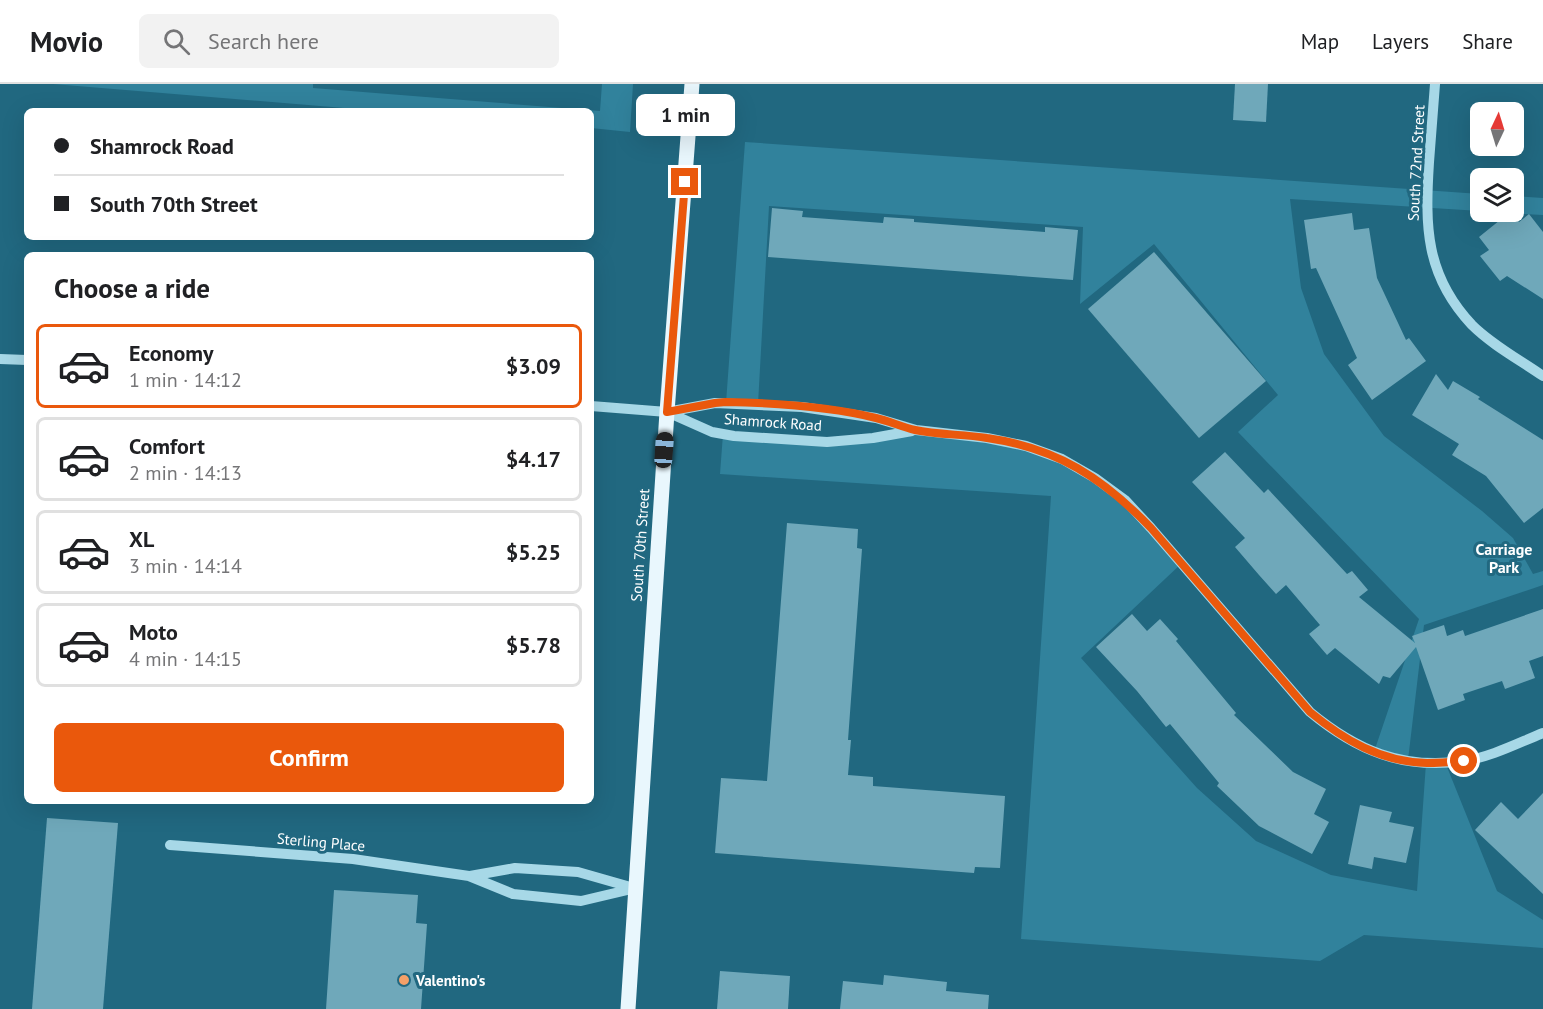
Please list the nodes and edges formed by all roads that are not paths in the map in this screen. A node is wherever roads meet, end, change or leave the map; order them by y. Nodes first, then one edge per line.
1 (692, 84) edge
2 (1435, 84) edge
3 (0, 358) edge
4 (24, 360) edge
5 (1543, 376) edge
6 (594, 406) edge
7 (667, 412) junction
8 (916, 430) junction
9 (1543, 733) edge
10 (170, 845) dead end
11 (469, 876) junction
12 (636, 888) junction
13 (628, 1009) edge

1 - 7 main road, South 70th Street
2 - 5 street, South 72nd Street
3 - 4 street
6 - 7 street, Shamrock Road
7 - 8 street, Shamrock Road
7 - 8 street, Shamrock Road
7 - 12 main road, South 70th Street
8 - 9 street, Shamrock Road
10 - 11 street, Sterling Place
11 - 12 street, Sterling Place
11 - 12 street, Sterling Place
12 - 13 main road, South 70th Street

